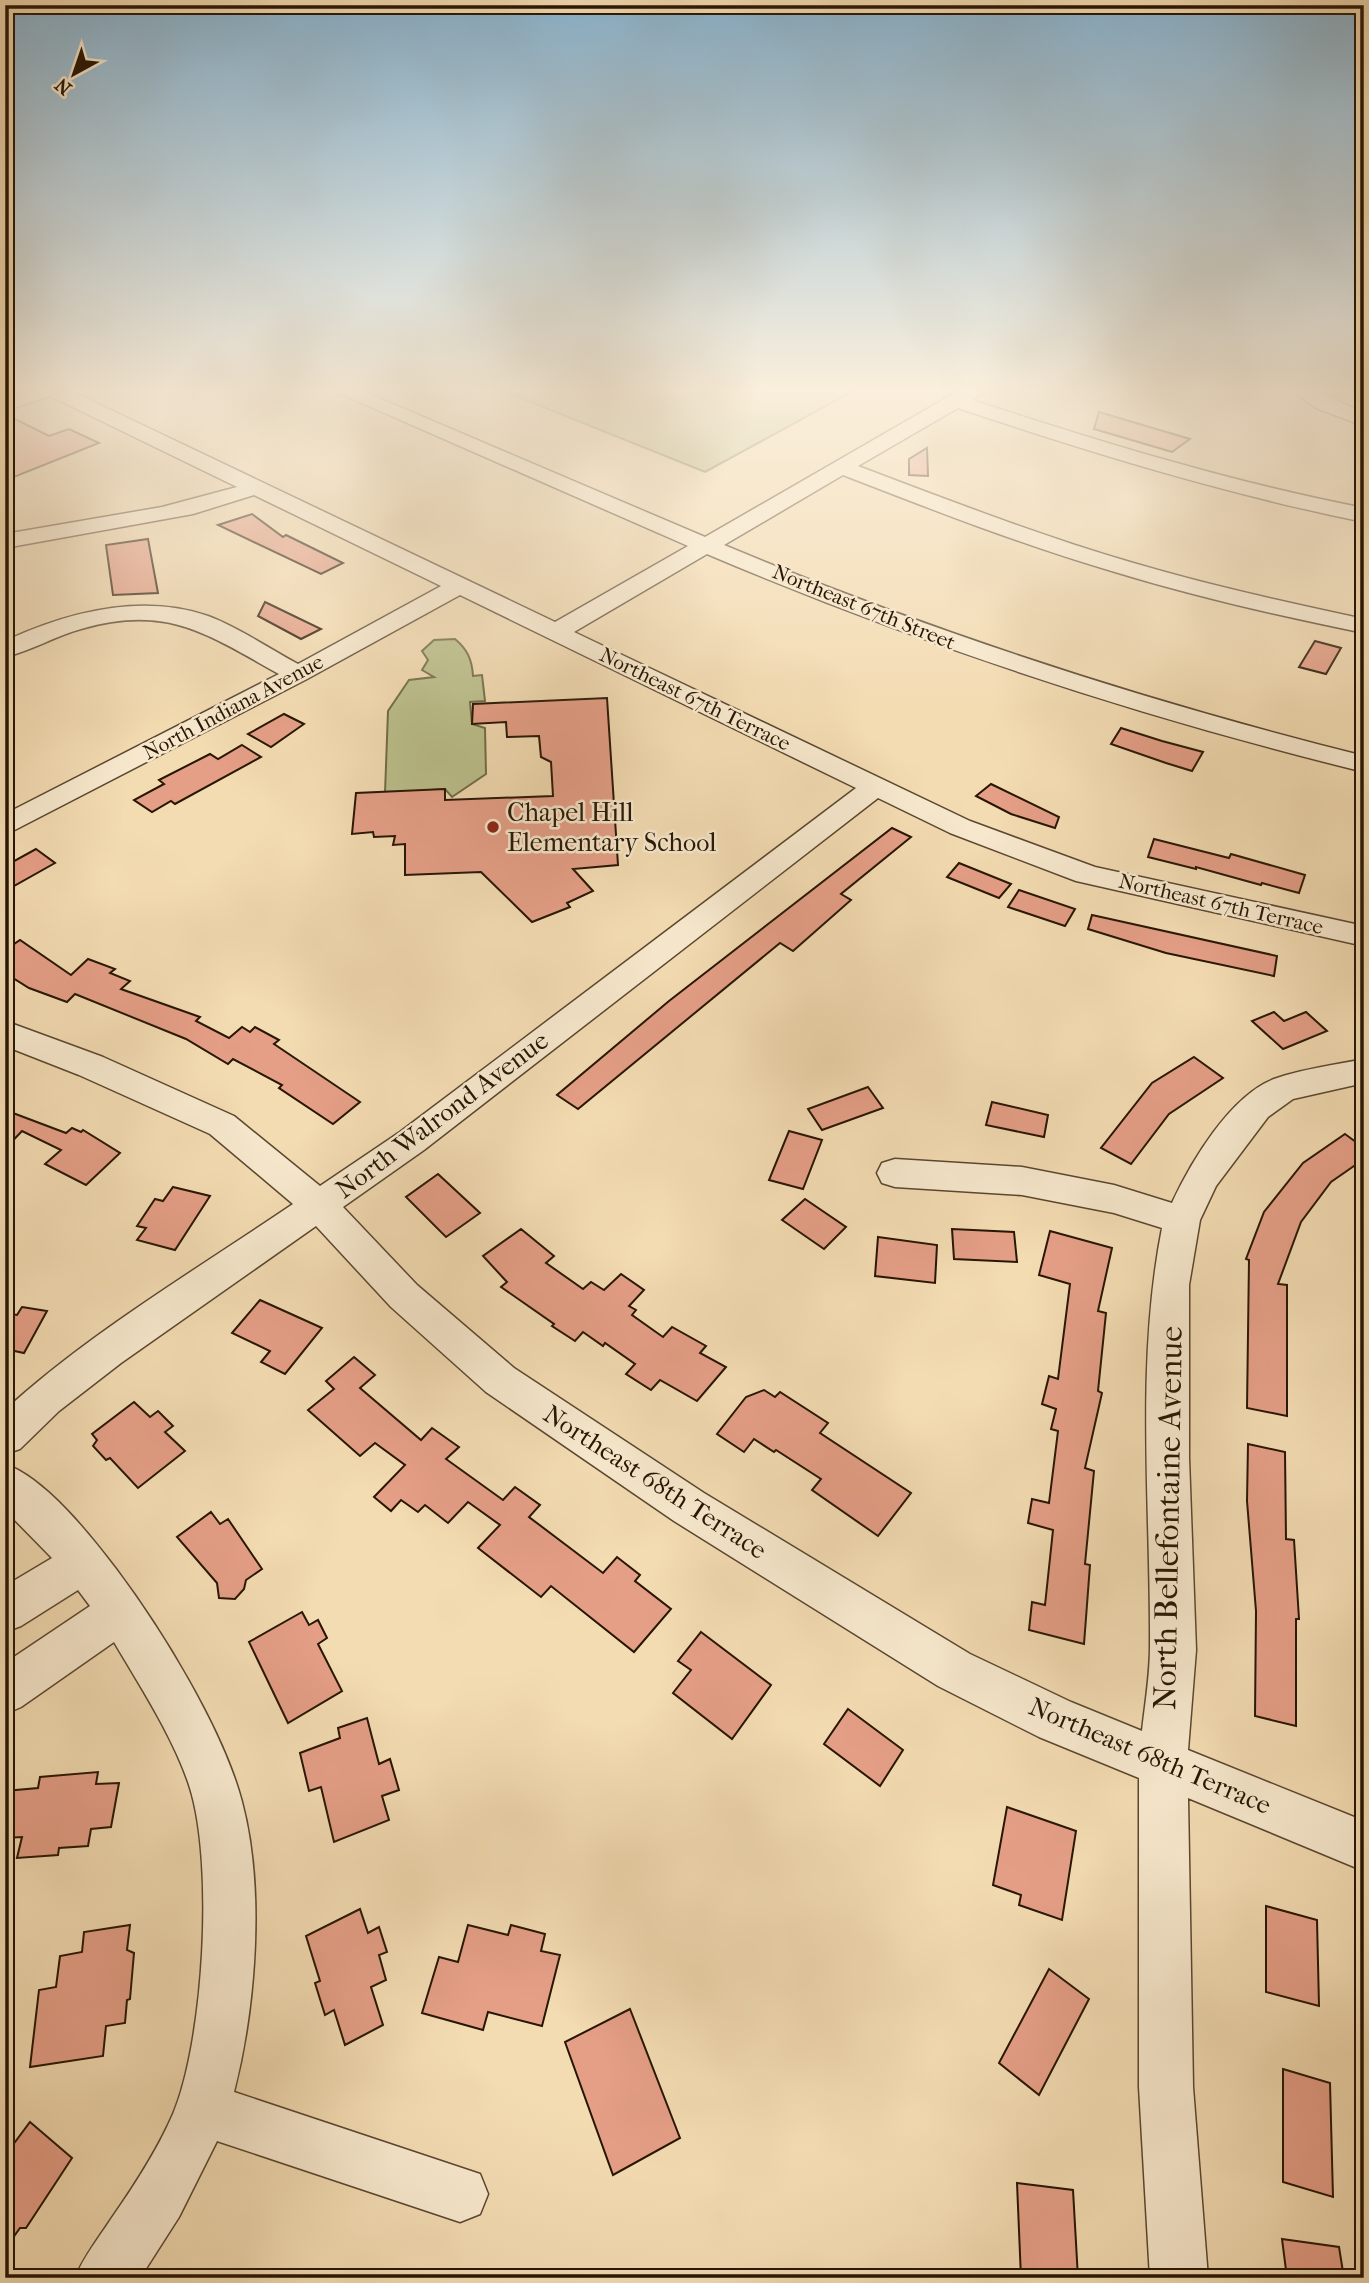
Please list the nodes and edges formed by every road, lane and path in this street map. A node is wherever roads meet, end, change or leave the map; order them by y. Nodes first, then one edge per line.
1 (234, 497) edge
2 (272, 497) edge
3 (594, 497) edge
4 (791, 497) edge
5 (920, 497) edge
6 (1273, 497) edge
7 (1364, 515) edge
8 (5, 541) edge
9 (709, 545) junction
10 (459, 586) junction
11 (1364, 626) edge
12 (558, 631) junction
13 (5, 650) edge
14 (298, 674) junction
15 (1364, 764) edge
16 (875, 788) junction
17 (5, 826) edge
18 (1364, 936) edge
19 (5, 1033) edge
20 (1364, 1071) edge
21 (895, 1173) dead end
22 (320, 1206) junction
23 (1182, 1220) junction
24 (5, 1436) edge
25 (5, 1483) edge
26 (84, 1562) junction
27 (5, 1611) edge
28 (120, 1612) junction
29 (5, 1691) edge
30 (1163, 1762) junction
31 (1364, 1846) edge
32 (202, 2109) junction
33 (460, 2194) dead end
34 (104, 2278) edge
35 (1179, 2278) edge

1 - 8 street
2 - 10 street, Northeast 67th Terrace
3 - 9 street, Northeast 67th Street
4 - 9 street
5 - 11 street
6 - 7 street
9 - 12 street
9 - 15 street, Northeast 67th Street
10 - 12 street, Northeast 67th Terrace
10 - 14 street, North Indiana Avenue
12 - 16 street, Northeast 67th Terrace
13 - 14 street
14 - 17 street, North Indiana Avenue
16 - 18 street, Northeast 67th Terrace
16 - 22 street, North Walrond Avenue
19 - 22 street, Northeast 68th Terrace
20 - 23 street, North Bellefontaine Avenue
21 - 23 street
22 - 24 street, North Walrond Avenue
22 - 30 street, Northeast 68th Terrace
23 - 30 street, North Bellefontaine Avenue
25 - 26 street
26 - 27 street
26 - 28 street
28 - 29 street
28 - 32 street
30 - 31 street, Northeast 68th Terrace
30 - 35 street, North Bellefontaine Avenue
32 - 33 street
32 - 34 street

